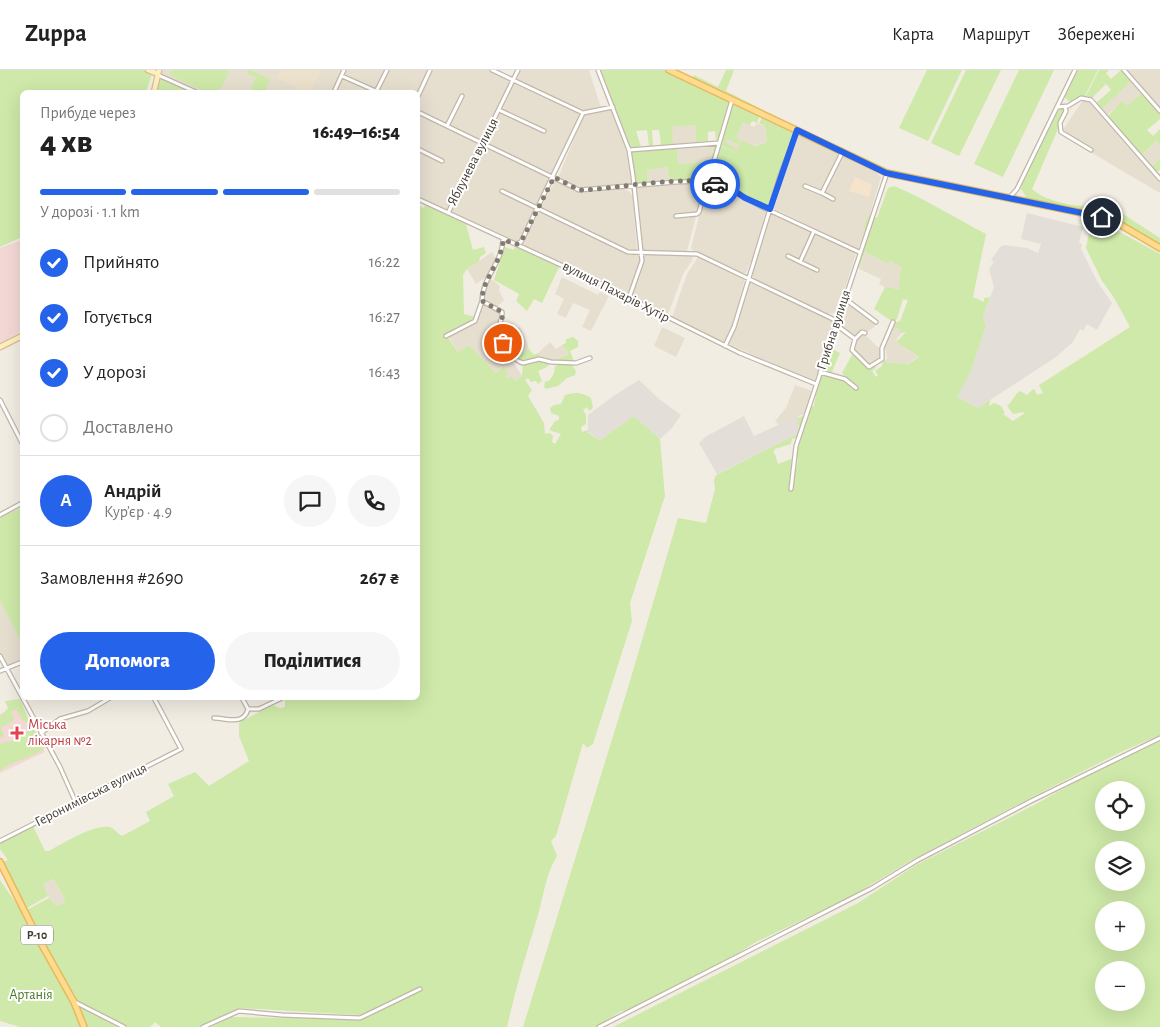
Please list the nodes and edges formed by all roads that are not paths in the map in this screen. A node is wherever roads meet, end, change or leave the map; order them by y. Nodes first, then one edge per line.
1 (148, 70) edge
2 (344, 70) edge
3 (387, 70) edge
4 (430, 70) edge
5 (492, 70) edge
6 (518, 70) edge
7 (598, 70) edge
8 (669, 70) edge
9 (1075, 70) edge
10 (1124, 70) edge
11 (158, 72) edge
12 (342, 76) junction
13 (514, 80) junction
14 (154, 90) edge
15 (192, 90) edge
16 (335, 90) edge
17 (373, 90) edge
18 (378, 90) edge
19 (420, 92) edge
20 (462, 96) dead end
21 (732, 100) junction
22 (613, 107) junction
23 (1065, 107) junction
24 (1057, 108) junction
25 (499, 110) junction
26 (1160, 111) edge
27 (420, 113) edge
28 (584, 113) junction
29 (447, 126) junction
30 (797, 130) junction
31 (544, 131) dead end
32 (482, 143) junction
33 (719, 143) junction
34 (420, 150) edge
35 (629, 150) junction
36 (1091, 150) dead end
37 (842, 152) junction
38 (442, 161) dead end
39 (886, 173) junction
40 (554, 177) junction
41 (1160, 179) edge
42 (708, 181) junction
43 (633, 186) junction
44 (805, 186) dead end
45 (502, 191) dead end
46 (822, 193) junction
47 (1010, 197) junction
48 (420, 199) edge
49 (833, 199) dead end
50 (539, 208) junction
51 (770, 209) junction
52 (448, 213) junction
53 (676, 216) dead end
54 (814, 231) junction
55 (503, 240) junction
56 (517, 244) junction
57 (1160, 248) edge
58 (859, 252) junction
59 (640, 253) junction
60 (788, 256) dead end
61 (800, 262) junction
62 (817, 270) dead end
63 (748, 278) junction
64 (629, 298) junction
65 (844, 298) junction
66 (482, 301) junction
67 (837, 322) junction
68 (876, 322) dead end
69 (893, 322) dead end
70 (837, 328) junction
71 (865, 333) dead end
72 (446, 336) dead end
73 (20, 337) edge
74 (855, 339) junction
75 (724, 346) junction
76 (0, 347) edge
77 (590, 358) dead end
78 (820, 372) junction
79 (816, 384) junction
80 (856, 388) dead end
81 (0, 400) edge
82 (20, 439) edge
83 (791, 489) dead end
84 (20, 504) edge
85 (0, 515) edge
86 (0, 656) edge
87 (20, 663) edge
88 (7, 669) junction
89 (0, 671) edge
90 (20, 693) edge
91 (23, 700) edge
92 (107, 700) edge
93 (155, 700) edge
94 (243, 700) edge
95 (278, 700) edge
96 (248, 709) junction
97 (214, 718) dead end
98 (41, 733) junction
99 (1160, 738) edge
100 (76, 803) junction
101 (0, 841) edge
102 (0, 862) edge
103 (420, 989) dead end
104 (74, 1002) junction
105 (84, 1027) edge
106 (124, 1027) edge
107 (203, 1027) edge
108 (599, 1027) edge

1 - 11 street
2 - 12 street
3 - 18 street
4 - 19 street
5 - 13 street
6 - 13 street, Яблунева вулиця
7 - 22 street
8 - 21 main road
9 - 24 street
10 - 26 street
11 - 14 street
11 - 15 street
12 - 16 street
12 - 17 street
13 - 25 street, Яблунева вулиця
13 - 28 street
20 - 29 street
21 - 30 main road
21 - 33 street
22 - 28 street
22 - 35 street
23 - 24 street
23 - 36 street
23 - 41 street
24 - 47 street
25 - 31 street, Яблунева вулиця
25 - 32 street, Яблунева вулиця
27 - 29 street
28 - 40 street
29 - 32 street
30 - 37 main road
30 - 51 street
32 - 40 street
32 - 52 street, Яблунева вулиця
33 - 35 street
33 - 42 street
34 - 38 street
35 - 43 street
37 - 39 main road
37 - 46 street
39 - 47 main road
39 - 58 street, Грибна вулиця
40 - 43 street
40 - 50 street
42 - 43 street
42 - 51 street
42 - 53 street
43 - 59 street
44 - 46 street
45 - 50 street
46 - 49 street
47 - 57 main road
48 - 52 street, вулиця Пахарів Хутір
50 - 56 street
50 - 59 street
51 - 54 street
51 - 63 street
52 - 55 street, вулиця Пахарів Хутір
54 - 58 street
54 - 61 street
55 - 56 street, вулиця Пахарів Хутір
55 - 66 street
56 - 64 street, вулиця Пахарів Хутір
58 - 65 street, Грибна вулиця
59 - 63 street
59 - 64 street
60 - 61 street
61 - 62 street
63 - 67 street
63 - 75 street
64 - 75 street, вулиця Пахарів Хутір
65 - 67 street, Грибна вулиця
65 - 68 street
66 - 72 street
66 - 77 street
67 - 70 street, Грибна вулиця
69 - 74 street
70 - 74 street
70 - 78 street, Грибна вулиця
71 - 74 street
73 - 76 street
75 - 79 street, вулиця Пахарів Хутір
78 - 79 street, Грибна вулиця
78 - 80 street
79 - 83 street, Грибна вулиця
81 - 82 street
84 - 85 street
86 - 88 street
87 - 88 street
88 - 89 street
88 - 90 street
91 - 98 street
92 - 98 street
93 - 100 street, Геронимівська вулиця
94 - 96 street
95 - 96 street
96 - 97 street
98 - 100 street
99 - 108 street
100 - 101 street, Геронимівська вулиця
102 - 104 main road, Р-10
103 - 107 street
104 - 105 main road, Р-10
104 - 106 street

